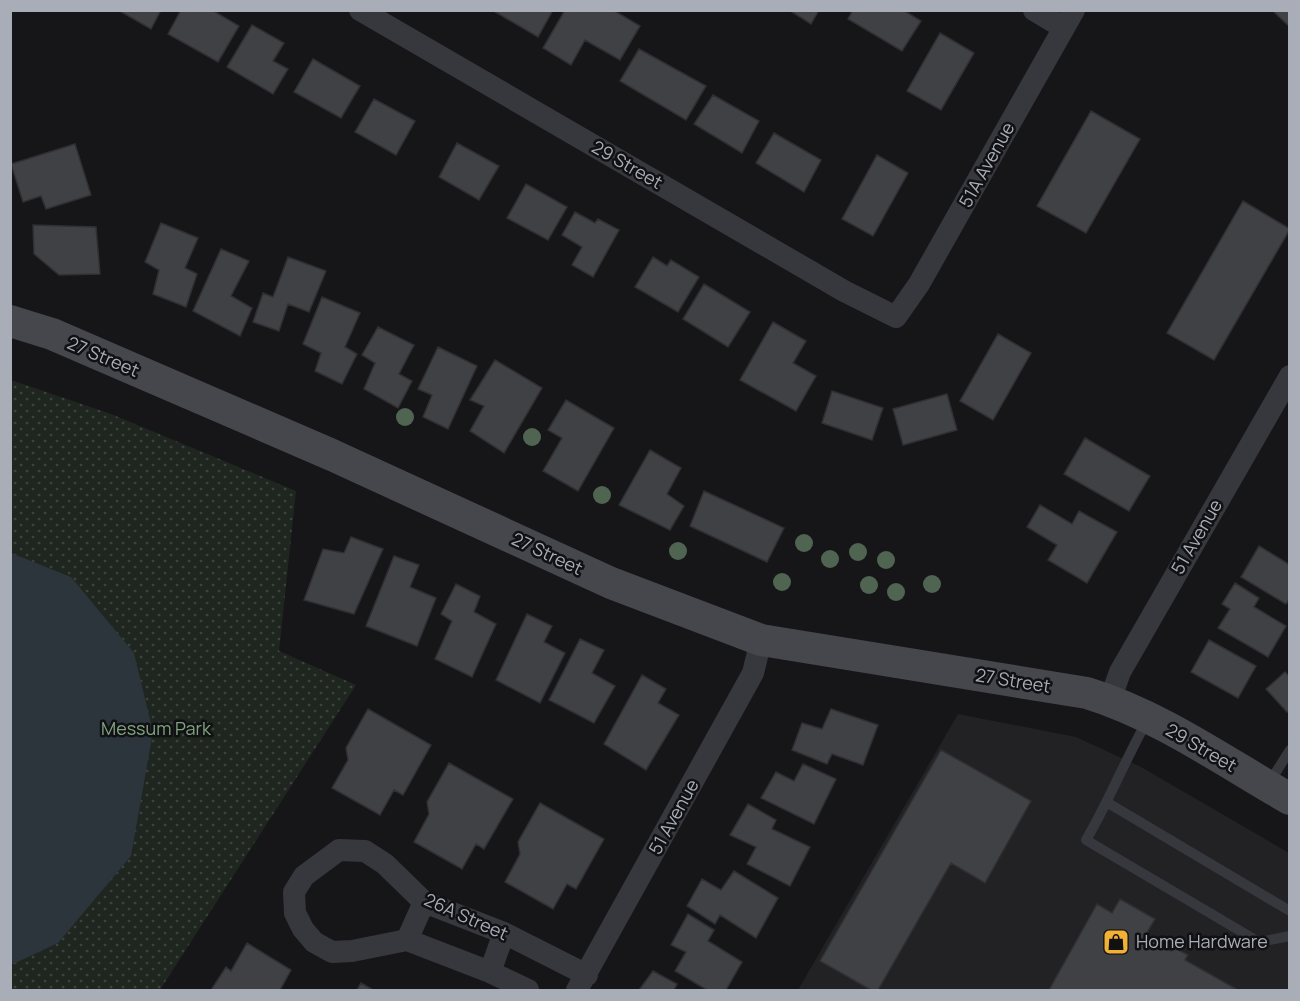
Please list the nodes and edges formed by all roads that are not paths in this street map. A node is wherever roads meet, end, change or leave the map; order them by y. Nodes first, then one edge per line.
1 (360, 10) edge
2 (1034, 10) edge
3 (1069, 19) edge
4 (896, 316) joint
5 (10, 321) edge
6 (1290, 376) edge
7 (761, 640) junction
8 (1110, 700) junction
9 (1149, 718) junction
10 (1290, 750) edge
11 (1278, 793) edge
12 (1108, 803) junction
13 (424, 902) junction
14 (1290, 911) edge
15 (504, 933) junction
16 (1290, 936) edge
17 (407, 940) junction
18 (490, 972) junction
19 (582, 982) edge
20 (528, 990) edge

1 - 4 street, 29 Street
2 - 3 street
3 - 4 street, 51A Avenue
5 - 7 street, 27 Street
6 - 8 street, 51 Avenue
7 - 8 street, 27 Street
7 - 19 street, 51 Avenue
8 - 9 street, 29 Street
9 - 11 street, 29 Street
9 - 12 lane
10 - 11 lane
12 - 14 lane
12 - 16 lane
13 - 15 street, 26A Street
13 - 17 street
13 - 17 street, 26A Street
15 - 18 street
15 - 19 street, 26A Street
17 - 18 street
18 - 20 street

